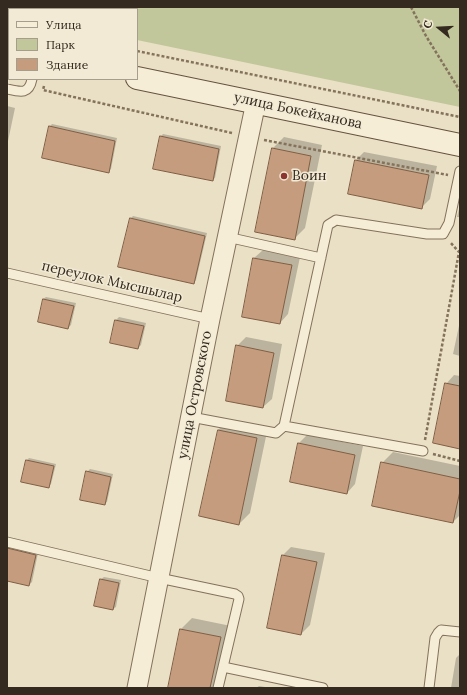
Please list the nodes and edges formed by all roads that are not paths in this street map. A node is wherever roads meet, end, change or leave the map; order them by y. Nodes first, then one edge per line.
1 (138, 78) edge
2 (32, 80) edge
3 (7, 90) edge
4 (256, 102) junction
5 (460, 145) edge
6 (459, 174) edge
7 (227, 237) junction
8 (321, 258) junction
9 (7, 273) edge
10 (210, 319) junction
11 (191, 417) junction
12 (284, 426) junction
13 (423, 451) road end
14 (7, 542) edge
15 (159, 578) junction
16 (460, 632) edge
17 (223, 667) junction
18 (137, 688) edge
19 (218, 688) edge
20 (323, 688) edge
21 (429, 688) edge

1 - 4 street, улица Бокейханова
2 - 3 lane
4 - 5 street, улица Бокейханова
4 - 7 street, улица Островского
6 - 8 lane
7 - 8 lane
7 - 10 street, улица Островского
8 - 12 lane
9 - 10 lane, переулок Мысшылар
10 - 11 street, улица Островского
11 - 12 lane
11 - 15 street, улица Островского
12 - 13 lane
14 - 15 lane
15 - 17 lane
15 - 18 street, улица Островского
16 - 21 lane
17 - 19 lane
17 - 20 lane

